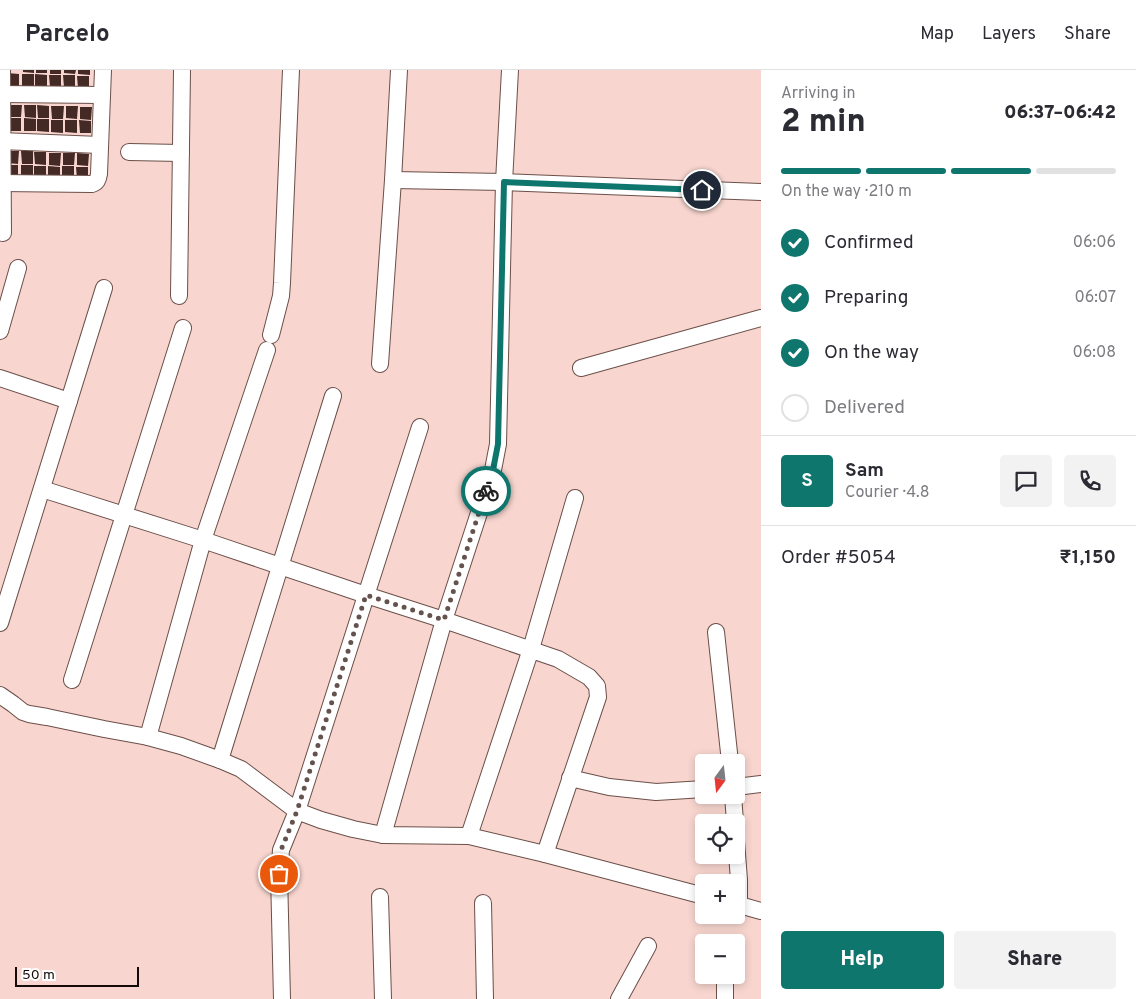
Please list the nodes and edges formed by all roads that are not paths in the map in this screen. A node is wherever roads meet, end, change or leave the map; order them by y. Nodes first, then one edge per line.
1 (2, 70) edge
2 (103, 70) edge
3 (182, 70) edge
4 (291, 70) edge
5 (399, 70) edge
6 (510, 70) edge
7 (1, 94) edge
8 (102, 95) junction
9 (1, 141) edge
10 (100, 145) junction
11 (129, 152) dead end
12 (181, 153) junction
13 (393, 180) junction
14 (504, 182) junction
15 (1, 183) edge
16 (761, 192) edge
17 (2, 233) dead end
18 (18, 268) dead end
19 (104, 288) dead end
20 (180, 296) dead end
21 (761, 318) edge
22 (183, 328) dead end
23 (0, 331) edge
24 (380, 364) dead end
25 (581, 368) dead end
26 (0, 378) edge
27 (333, 396) dead end
28 (69, 402) junction
29 (420, 427) dead end
30 (42, 489) junction
31 (575, 498) dead end
32 (124, 515) junction
33 (203, 540) junction
34 (280, 566) junction
35 (366, 595) junction
36 (444, 620) junction
37 (0, 623) edge
38 (716, 632) dead end
39 (530, 649) junction
40 (72, 680) dead end
41 (0, 695) edge
42 (148, 737) junction
43 (729, 754) edge
44 (220, 760) junction
45 (570, 778) junction
46 (761, 784) edge
47 (745, 786) edge
48 (695, 790) edge
49 (297, 811) junction
50 (383, 835) junction
51 (468, 836) junction
52 (545, 854) junction
53 (695, 894) edge
54 (380, 897) dead end
55 (483, 903) dead end
56 (745, 907) edge
57 (761, 911) edge
58 (648, 946) dead end
59 (725, 984) edge
60 (282, 999) edge
61 (382, 999) edge
62 (485, 999) edge
63 (619, 999) edge
64 (725, 999) edge

1 - 7 street
2 - 8 street
3 - 12 street
4 - 33 street
5 - 13 street
6 - 14 street
7 - 8 street
7 - 9 street
8 - 10 street
9 - 10 street
9 - 15 street
10 - 15 street
11 - 12 street
12 - 20 street
13 - 14 street
13 - 24 street
14 - 16 street
14 - 36 street
15 - 17 street
18 - 23 street
19 - 28 street
21 - 25 street
22 - 32 street
26 - 28 street
27 - 34 street
28 - 30 street
29 - 35 street
30 - 32 street
30 - 37 street
31 - 39 street
32 - 33 street
32 - 40 street
33 - 34 street
33 - 42 street
34 - 35 street
34 - 44 street
35 - 36 street
35 - 49 street
36 - 39 street
36 - 50 street
38 - 43 street
39 - 45 street
39 - 51 street
41 - 42 street
42 - 44 street
44 - 49 street
45 - 48 street
45 - 52 street
46 - 47 street
49 - 50 street
49 - 60 street
50 - 51 street
51 - 52 street
52 - 53 street
54 - 61 street
55 - 62 street
56 - 57 street
58 - 63 street
59 - 64 street

